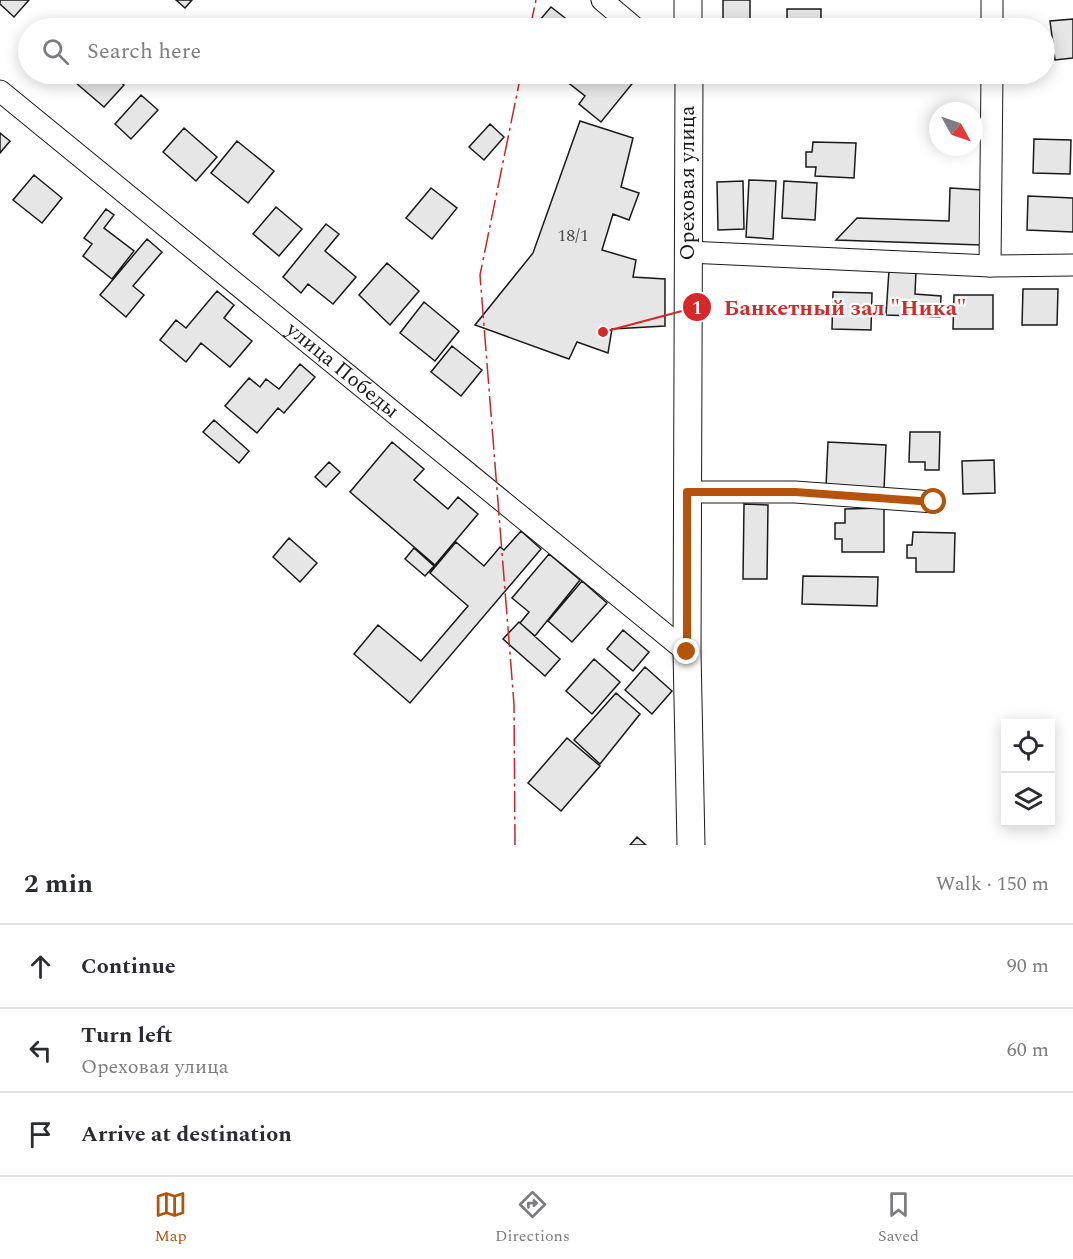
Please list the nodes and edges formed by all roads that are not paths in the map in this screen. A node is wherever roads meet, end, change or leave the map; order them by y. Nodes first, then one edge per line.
1 (602, 0) edge
2 (688, 0) edge
3 (992, 0) edge
4 (623, 18) edge
5 (688, 18) edge
6 (992, 18) edge
7 (688, 84) edge
8 (992, 84) edge
9 (0, 91) edge
10 (688, 252) junction
11 (990, 266) junction
12 (1073, 266) edge
13 (687, 492) junction
14 (934, 502) dead end
15 (687, 652) junction
16 (691, 845) edge

1 - 4 street
2 - 5 main road
3 - 6 street
7 - 10 main road, Ореховая улица
8 - 11 street
9 - 15 street, улица Победы
10 - 11 street
10 - 13 main road, Ореховая улица
11 - 12 street
13 - 14 street
13 - 15 main road, Ореховая улица
15 - 16 main road, Ореховая улица

